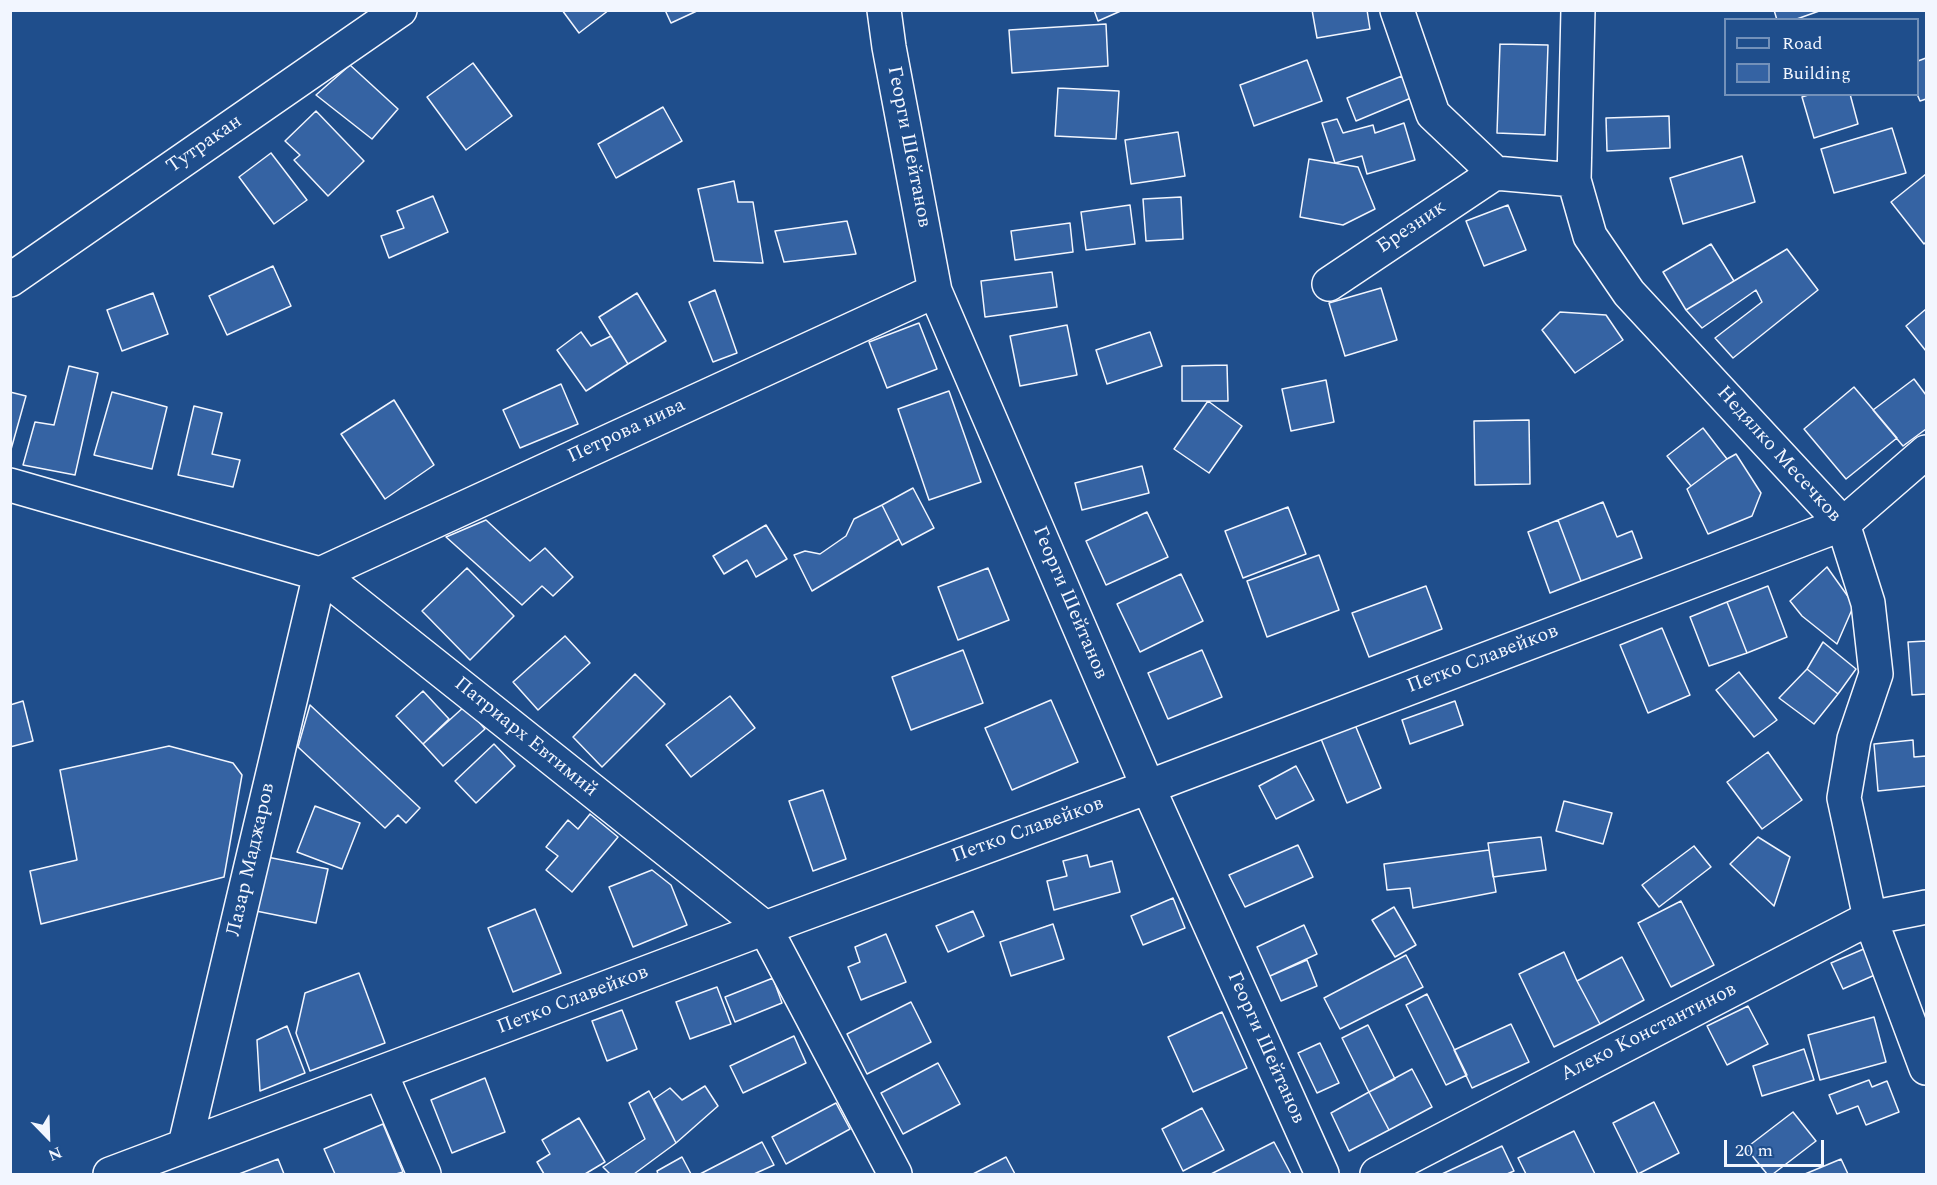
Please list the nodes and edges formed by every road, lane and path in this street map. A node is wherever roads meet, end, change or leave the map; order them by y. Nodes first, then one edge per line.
1 (399, 10) edge
2 (884, 10) edge
3 (1397, 10) edge
4 (1578, 10) edge
5 (1495, 173) junction
6 (1574, 180) junction
7 (10, 280) edge
8 (1329, 284) dead end
9 (935, 291) junction
10 (1926, 452) edge
11 (10, 485) edge
12 (1843, 524) junction
13 (320, 574) junction
14 (1148, 787) junction
15 (1926, 907) edge
16 (1870, 918) junction
17 (765, 928) junction
18 (1926, 1068) edge
19 (381, 1074) junction
20 (185, 1145) junction
21 (110, 1174) edge
22 (424, 1174) edge
23 (895, 1174) edge
24 (1322, 1174) edge
25 (1377, 1174) edge

1 - 7 street, Тутракан
2 - 9 street, Георги Шейтанов
3 - 5 street
4 - 6 street, Недялко Месечков
5 - 6 street
5 - 8 street, Брезник
6 - 12 street, Недялко Месечков
9 - 13 street, Петрова нива
9 - 14 street, Георги Шейтанов
10 - 12 street, Петко Славейков
11 - 13 street, Патриарх Евтимий
12 - 14 street, Петко Славейков
12 - 16 street, Недялко Месечков
13 - 17 street, Патриарх Евтимий
13 - 20 street, Лазар Маджаров
14 - 17 street, Петко Славейков
14 - 24 street, Георги Шейтанов
15 - 16 street, Алеко Константинов
16 - 18 street, Недялко Месечков
16 - 25 street, Алеко Константинов
17 - 19 street, Петко Славейков
17 - 23 street, Патриарх Евтимий
19 - 20 street, Петко Славейков
19 - 22 street
20 - 21 street, Петко Славейков

